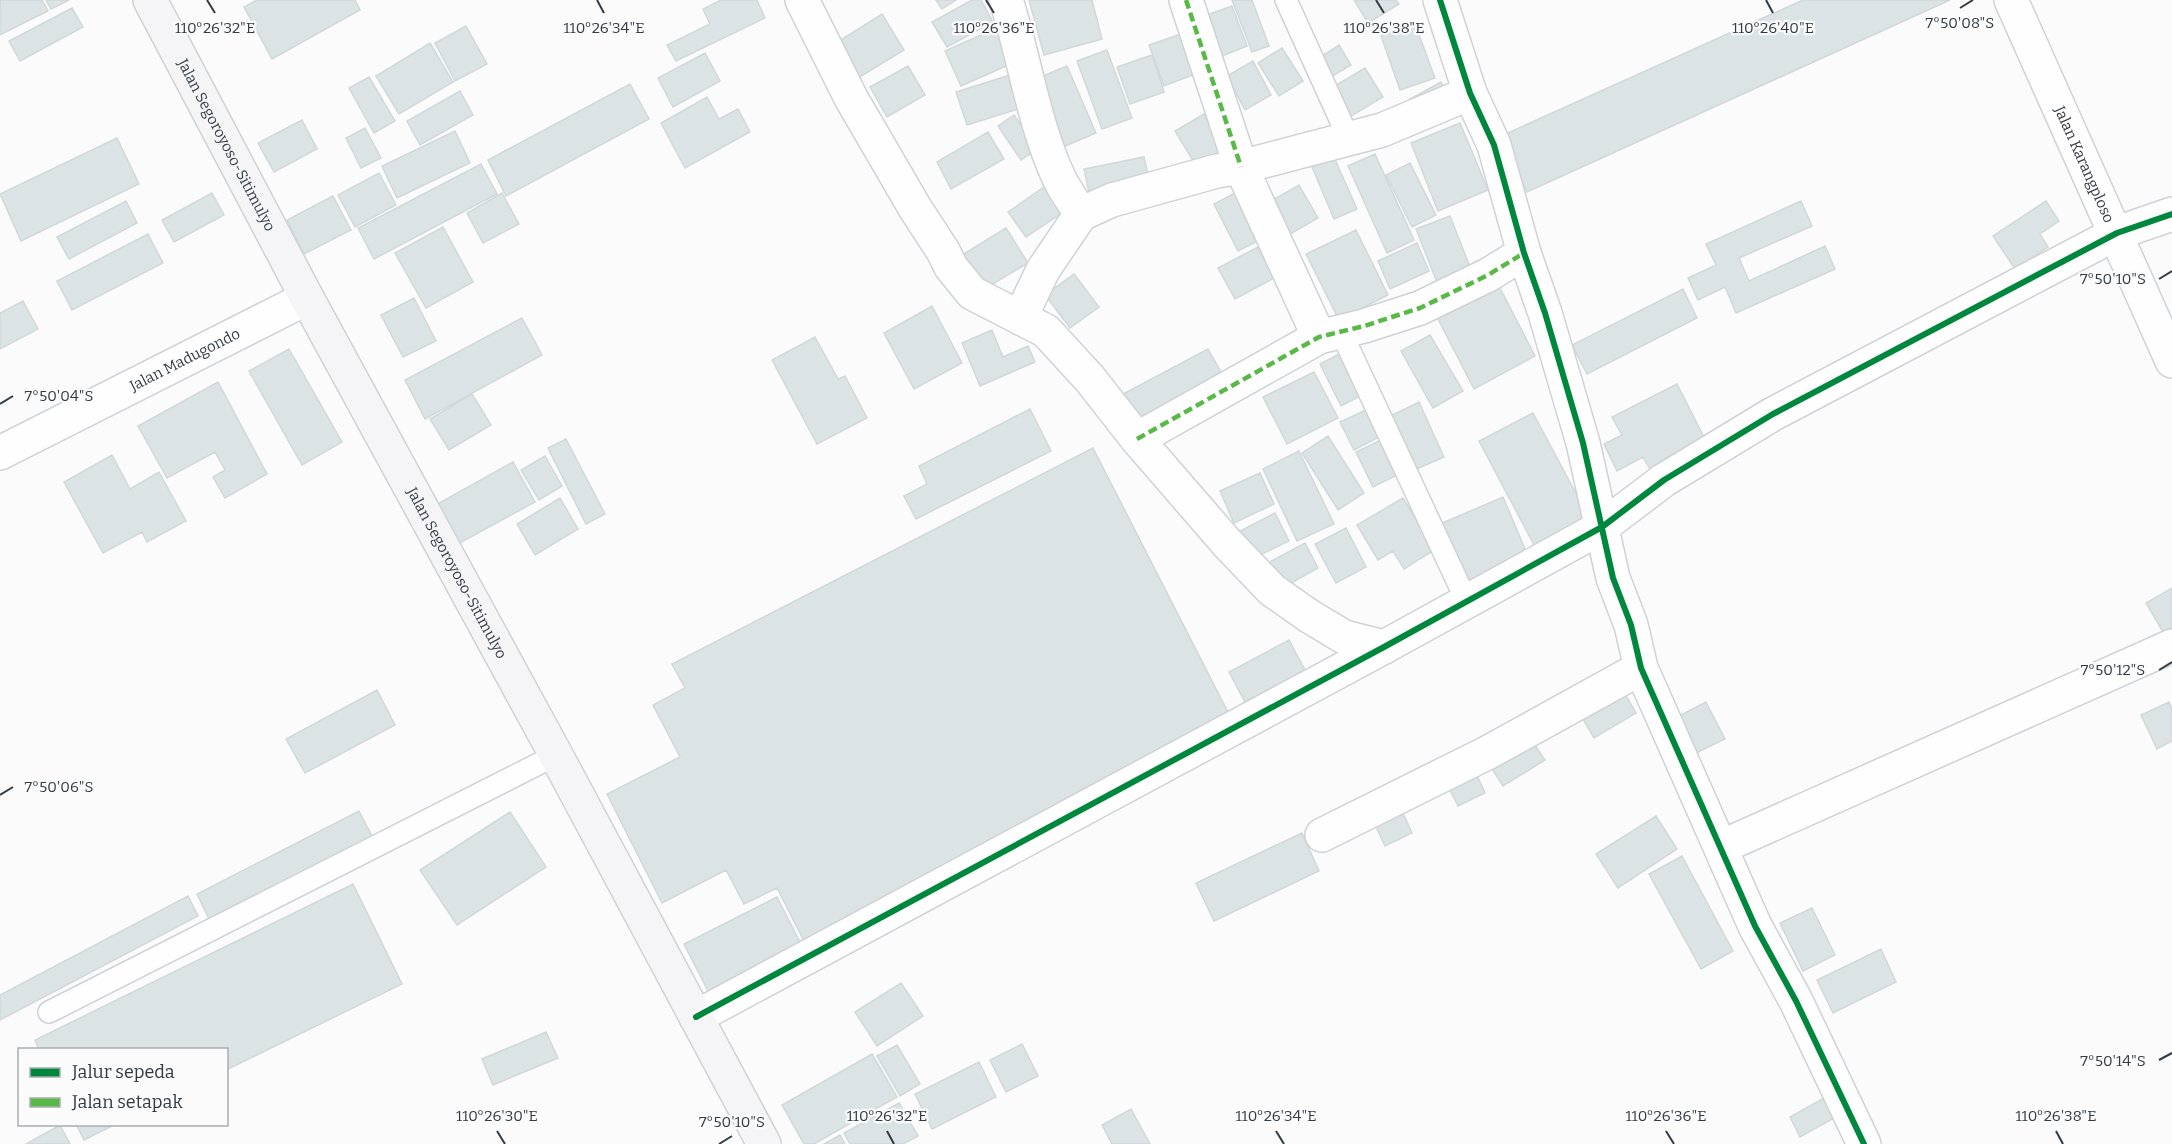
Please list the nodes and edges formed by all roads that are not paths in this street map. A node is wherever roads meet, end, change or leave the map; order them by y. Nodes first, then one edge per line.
1 (150, 0) edge
2 (802, 0) edge
3 (1006, 0) edge
4 (1186, 0) edge
5 (1286, 0) edge
6 (1440, 0) edge
7 (2011, 0) edge
8 (1470, 93) junction
9 (1349, 139) junction
10 (1241, 167) junction
11 (1082, 214) junction
12 (2172, 214) edge
13 (2116, 233) junction
14 (1524, 253) junction
15 (307, 298) junction
16 (1020, 318) junction
17 (1330, 334) junction
18 (2172, 361) edge
19 (1137, 439) junction
20 (0, 453) edge
21 (1602, 527) junction
22 (1467, 602) junction
23 (2172, 646) edge
24 (1384, 647) junction
25 (1641, 668) junction
26 (556, 755) junction
27 (1322, 835) dead end
28 (1721, 847) junction
29 (49, 1012) dead end
30 (696, 1017) junction
31 (764, 1144) edge
32 (1864, 1144) edge

1 - 15 main road, Jalan Segoroyoso-Sitimulyo
2 - 16 street
3 - 11 street
4 - 10 street
5 - 9 lane
6 - 8 street
7 - 13 street, Jalan Karangploso
8 - 9 street
8 - 14 street
9 - 10 street
10 - 11 street
10 - 17 street
11 - 16 street
12 - 13 street
13 - 18 street, Jalan Karangploso
13 - 21 street
14 - 17 street
14 - 21 street
15 - 20 street, Jalan Madugondo
15 - 26 main road, Jalan Segoroyoso-Sitimulyo
16 - 19 street
17 - 19 street
17 - 22 lane
19 - 24 street
21 - 22 street
21 - 25 street
22 - 24 street
23 - 28 street
24 - 30 street
25 - 27 street
25 - 28 street
26 - 29 lane
26 - 30 main road, Jalan Segoroyoso-Sitimulyo
28 - 32 street
30 - 31 main road, Jalan Segoroyoso-Sitimulyo

